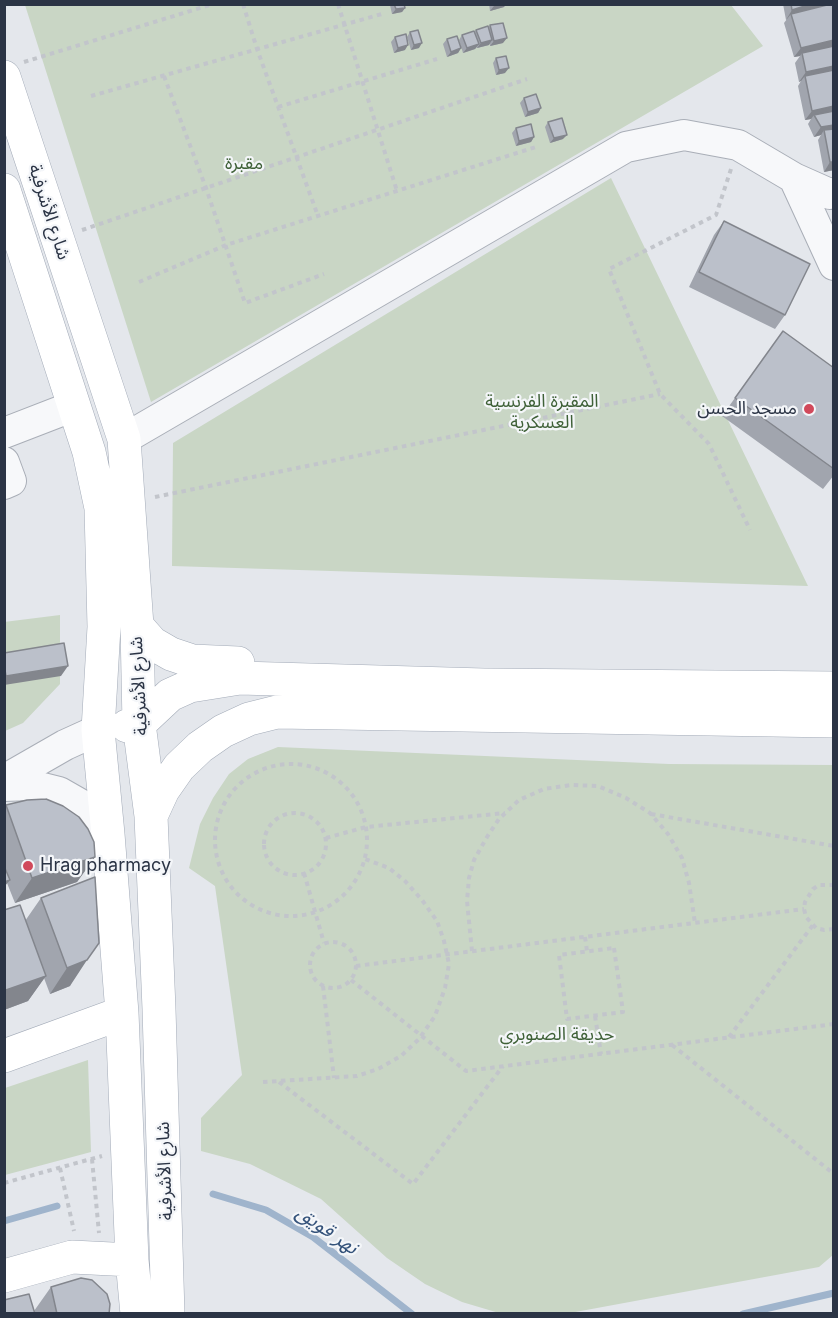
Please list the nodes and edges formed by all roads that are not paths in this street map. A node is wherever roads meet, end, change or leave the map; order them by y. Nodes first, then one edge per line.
1 (10, 71) edge
2 (794, 178) junction
3 (4, 190) edge
4 (834, 193) edge
5 (834, 265) edge
6 (74, 406) junction
7 (4, 433) edge
8 (123, 439) junction
9 (4, 462) edge
10 (4, 484) edge
11 (136, 626) junction
12 (349, 682) junction
13 (834, 688) edge
14 (834, 721) edge
15 (139, 724) junction
16 (98, 730) junction
17 (4, 780) edge
18 (4, 786) edge
19 (151, 816) junction
20 (108, 834) junction
21 (122, 1013) junction
22 (4, 1056) edge
23 (105, 1259) junction
24 (4, 1276) edge
25 (137, 1314) edge
26 (168, 1314) edge

1 - 8 main road, شارع الأشرفية
2 - 4 street
2 - 5 street
2 - 8 street
3 - 6 main road, شارع الأشرفية
6 - 7 street
6 - 16 main road, شارع الأشرفية
8 - 11 main road, شارع الأشرفية
9 - 10 street
11 - 12 main road
11 - 15 main road, شارع الأشرفية
12 - 13 main road
12 - 15 main road
14 - 19 main road
15 - 16 main road
15 - 19 main road, شارع الأشرفية
16 - 17 street
16 - 20 main road, شارع الأشرفية
18 - 20 street
19 - 26 main road, شارع الأشرفية
20 - 21 main road, شارع الأشرفية
21 - 22 main road
21 - 23 main road, شارع الأشرفية
23 - 24 main road
23 - 25 main road, شارع الأشرفية

